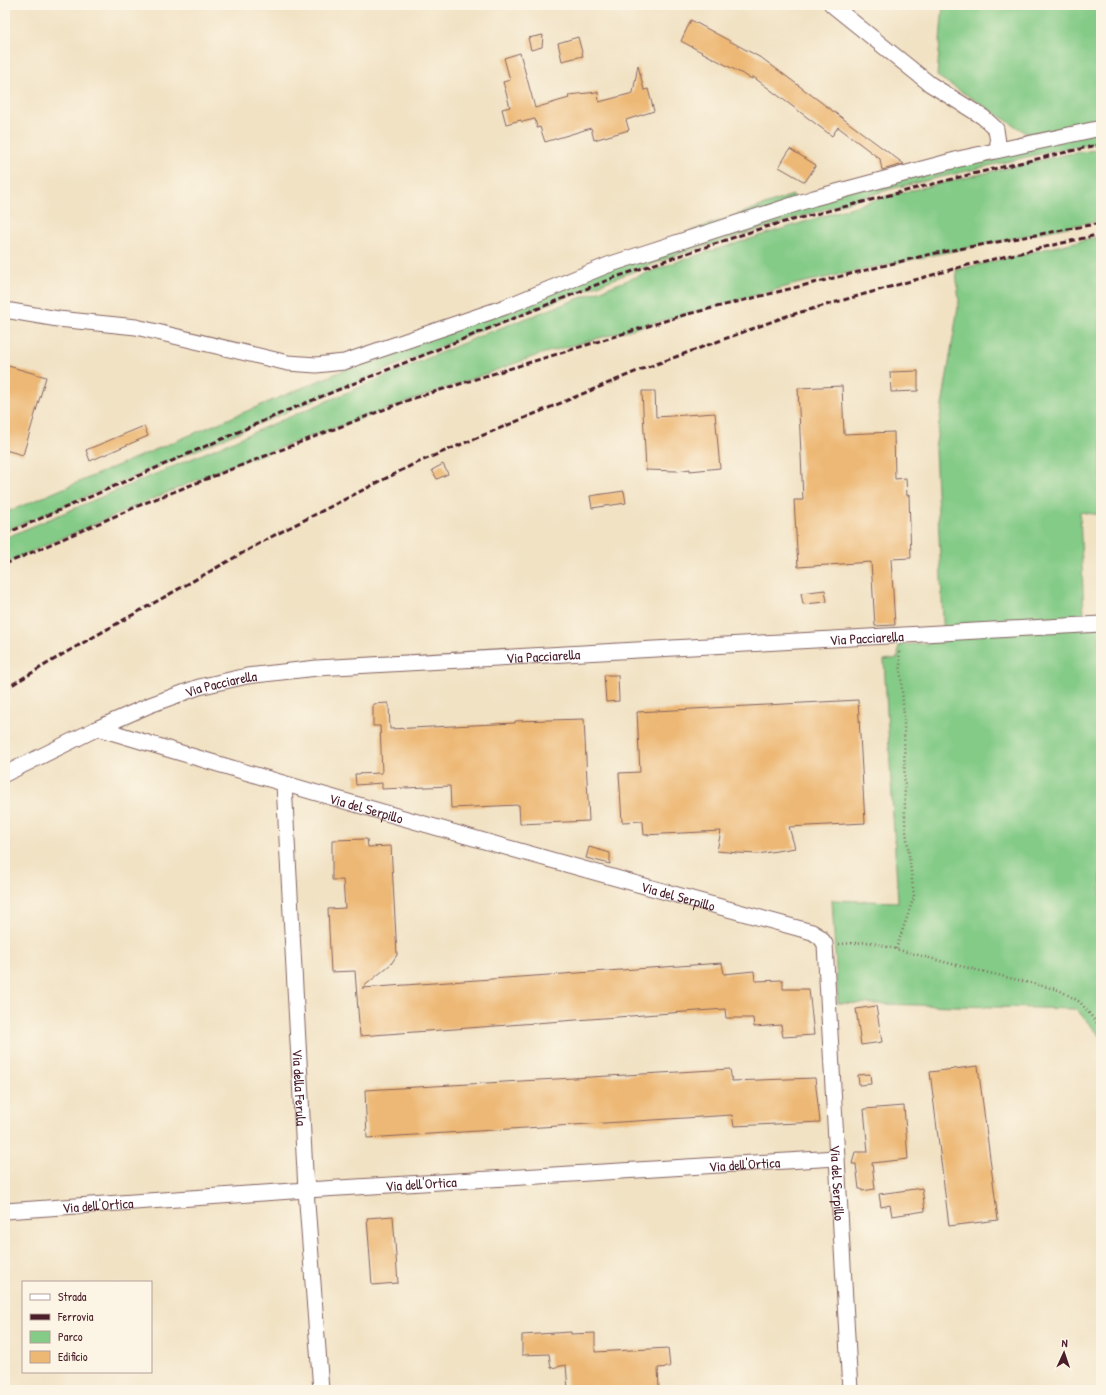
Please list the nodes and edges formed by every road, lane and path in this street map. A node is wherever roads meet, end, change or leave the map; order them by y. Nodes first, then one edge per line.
1 (832, 5) edge
2 (1101, 128) edge
3 (999, 150) junction
4 (5, 310) edge
5 (1101, 624) edge
6 (898, 635) junction
7 (98, 728) junction
8 (5, 774) edge
9 (284, 784) junction
10 (825, 944) junction
11 (896, 949) junction
12 (1101, 1028) edge
13 (837, 1158) junction
14 (306, 1190) junction
15 (5, 1211) edge
16 (320, 1390) edge
17 (850, 1390) edge

1 - 3 street
2 - 3 street
3 - 4 street
5 - 6 street, Via Pacciarella
6 - 7 street, Via Pacciarella
6 - 11 path
7 - 8 street, Via Pacciarella
7 - 9 street, Via del Serpillo
9 - 10 street, Via del Serpillo
9 - 14 street, Via della Ferula
10 - 11 path
10 - 13 street, Via del Serpillo
11 - 12 path
13 - 14 street, Via dell'Ortica
13 - 17 street, Via del Serpillo
14 - 15 street, Via dell'Ortica
14 - 16 street, Via della Ferula

